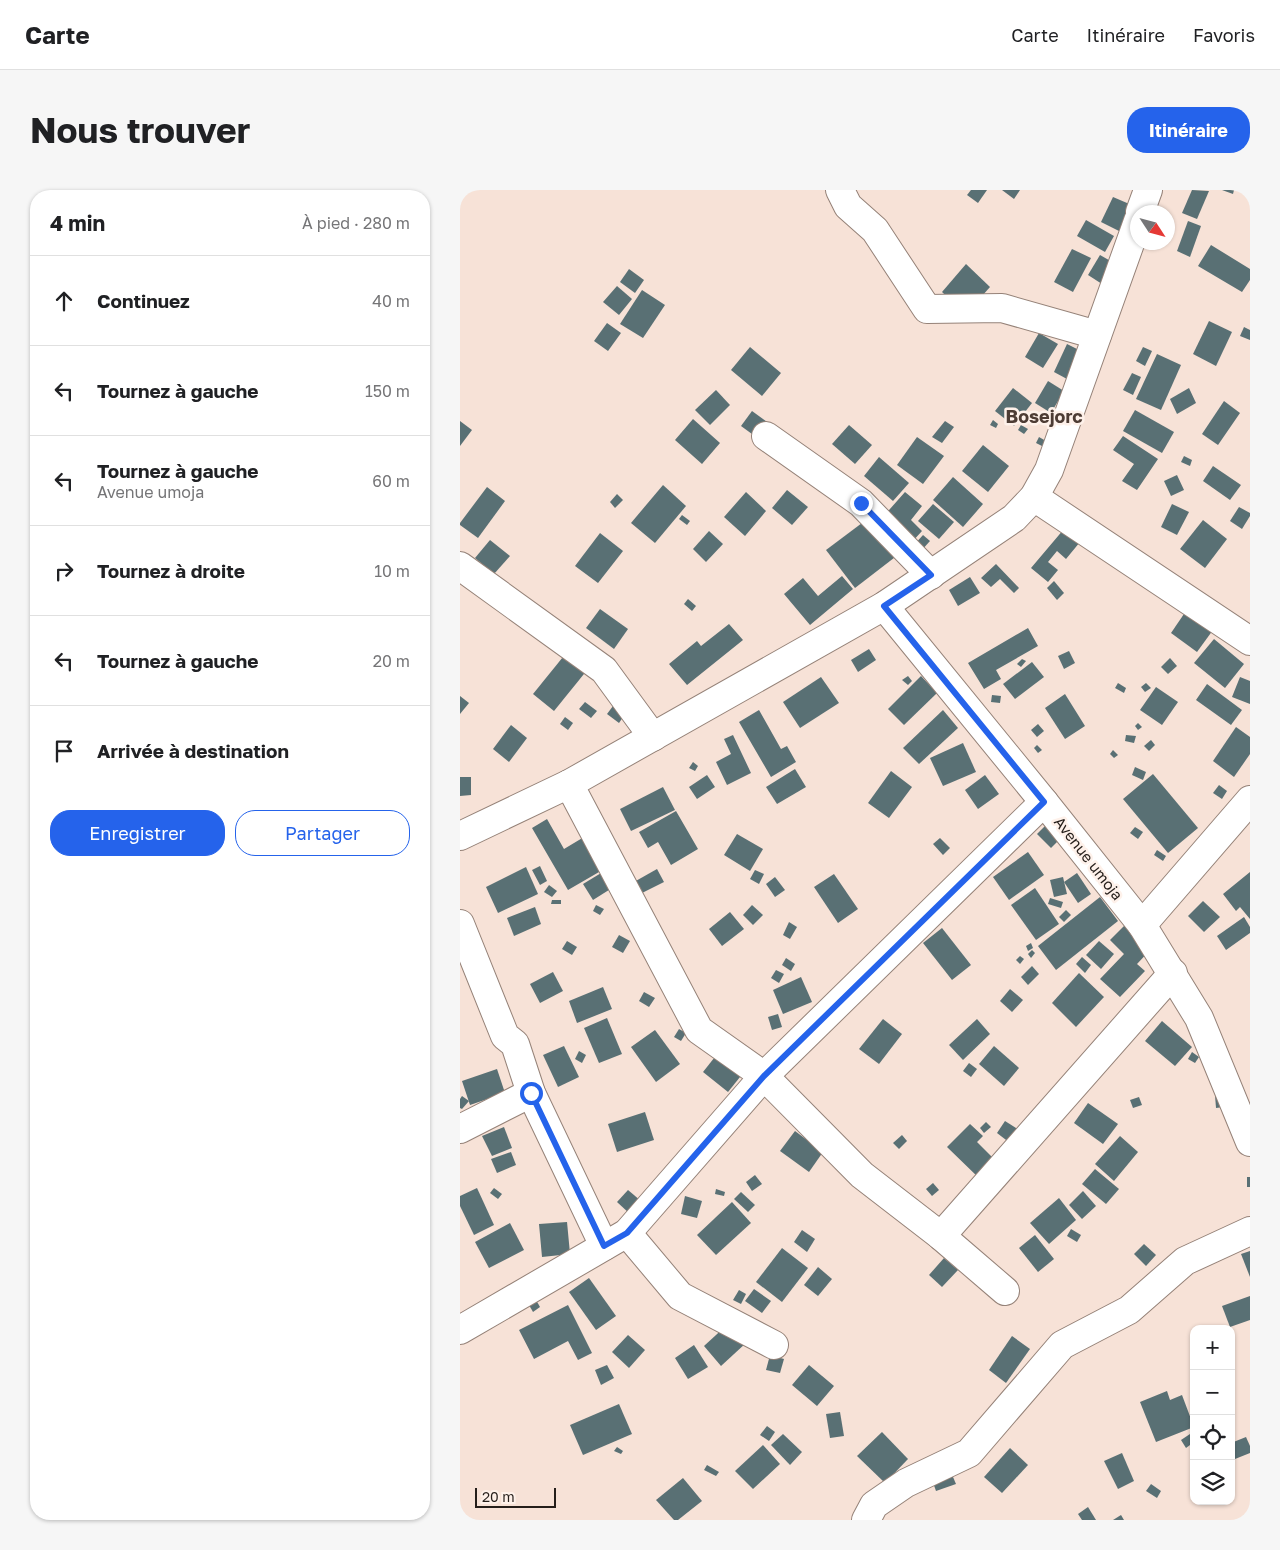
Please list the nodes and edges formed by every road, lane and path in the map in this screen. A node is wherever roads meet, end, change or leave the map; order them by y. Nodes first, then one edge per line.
1 (840, 190) edge
2 (1148, 190) edge
3 (1143, 205) edge
4 (1130, 243) edge
5 (1097, 335) junction
6 (766, 436) dead end
7 (1034, 497) junction
8 (460, 566) edge
9 (931, 575) junction
10 (884, 606) junction
11 (1250, 640) edge
12 (653, 738) junction
13 (569, 784) junction
14 (1250, 800) edge
15 (1044, 802) junction
16 (460, 836) edge
17 (460, 924) edge
18 (1142, 925) junction
19 (1173, 973) junction
20 (764, 1076) junction
21 (531, 1093) junction
22 (460, 1129) edge
23 (1250, 1142) edge
24 (1250, 1231) edge
25 (627, 1233) junction
26 (941, 1236) junction
27 (604, 1246) junction
28 (1005, 1291) dead end
29 (460, 1330) edge
30 (774, 1345) dead end
31 (866, 1520) edge

1 - 5 street
2 - 3 street
4 - 5 street
5 - 7 street
6 - 9 street
7 - 9 street
7 - 11 street
8 - 12 street
9 - 10 street
10 - 12 street
10 - 15 street, Avenue umoja
12 - 13 street
13 - 16 street
13 - 20 street
14 - 18 street
15 - 18 street, Avenue umoja
15 - 20 street
17 - 21 street
18 - 19 street, Avenue umoja
19 - 23 street, Avenue umoja
19 - 26 street
20 - 25 street
20 - 26 street
21 - 22 street
21 - 27 street
24 - 31 street
25 - 27 street
25 - 30 street
26 - 28 street
27 - 29 street

